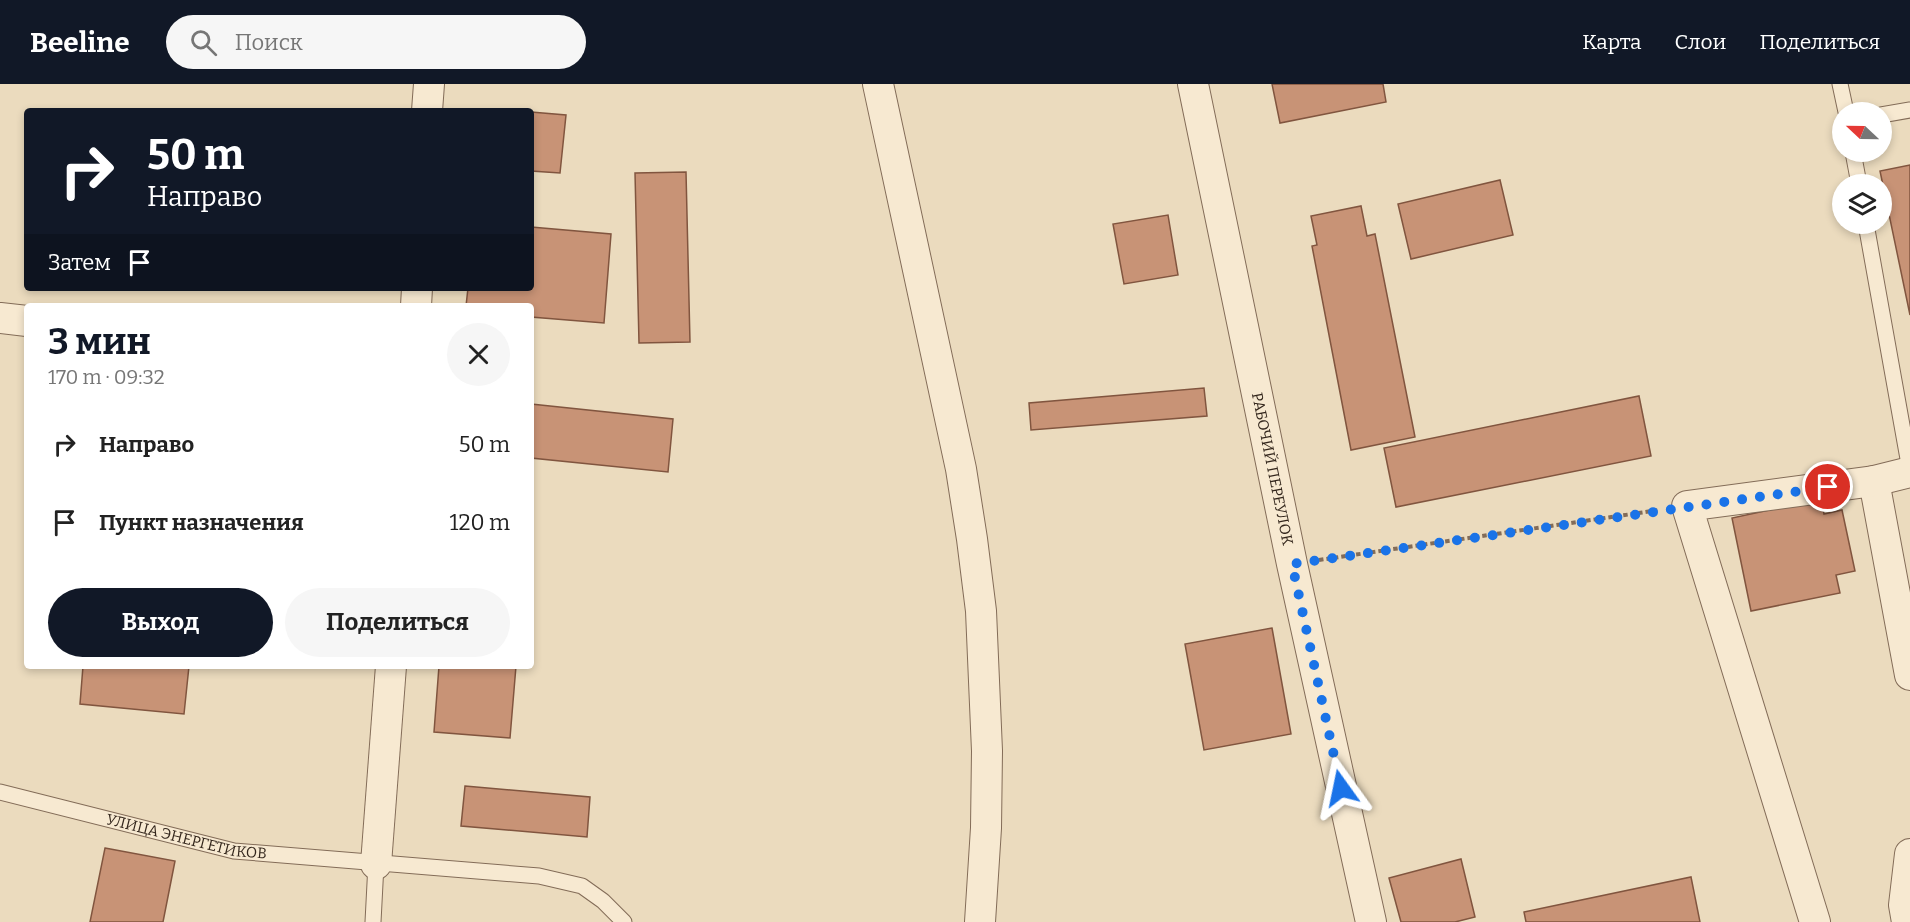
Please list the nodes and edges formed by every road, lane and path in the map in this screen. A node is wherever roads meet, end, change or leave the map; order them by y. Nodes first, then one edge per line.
1 (429, 84) edge
2 (878, 84) edge
3 (1193, 84) edge
4 (1840, 84) edge
5 (1844, 102) edge
6 (427, 108) edge
7 (1910, 110) edge
8 (1892, 113) edge
9 (1868, 234) edge
10 (0, 318) edge
11 (24, 321) edge
12 (1910, 471) edge
13 (1875, 481) junction
14 (1687, 506) junction
15 (1292, 564) junction
16 (391, 669) edge
17 (1910, 675) edge
18 (0, 792) edge
19 (1910, 854) edge
20 (376, 864) junction
21 (373, 922) edge
22 (624, 922) edge
23 (980, 922) edge
24 (1371, 922) edge
25 (1815, 922) edge
26 (1907, 922) edge

1 - 6 street
2 - 23 street
3 - 15 street, РАБОЧИЙ ПЕРЕУЛОК
4 - 5 lane
7 - 8 lane
9 - 12 lane
10 - 11 street
12 - 13 street
13 - 14 street
13 - 17 street
14 - 15 path
14 - 25 street
15 - 24 street, РАБОЧИЙ ПЕРЕУЛОК
16 - 20 street
18 - 20 lane, УЛИЦА ЭНЕРГЕТИКОВ
19 - 26 street
20 - 21 lane
20 - 22 lane, УЛИЦА ЭНЕРГЕТИКОВ

